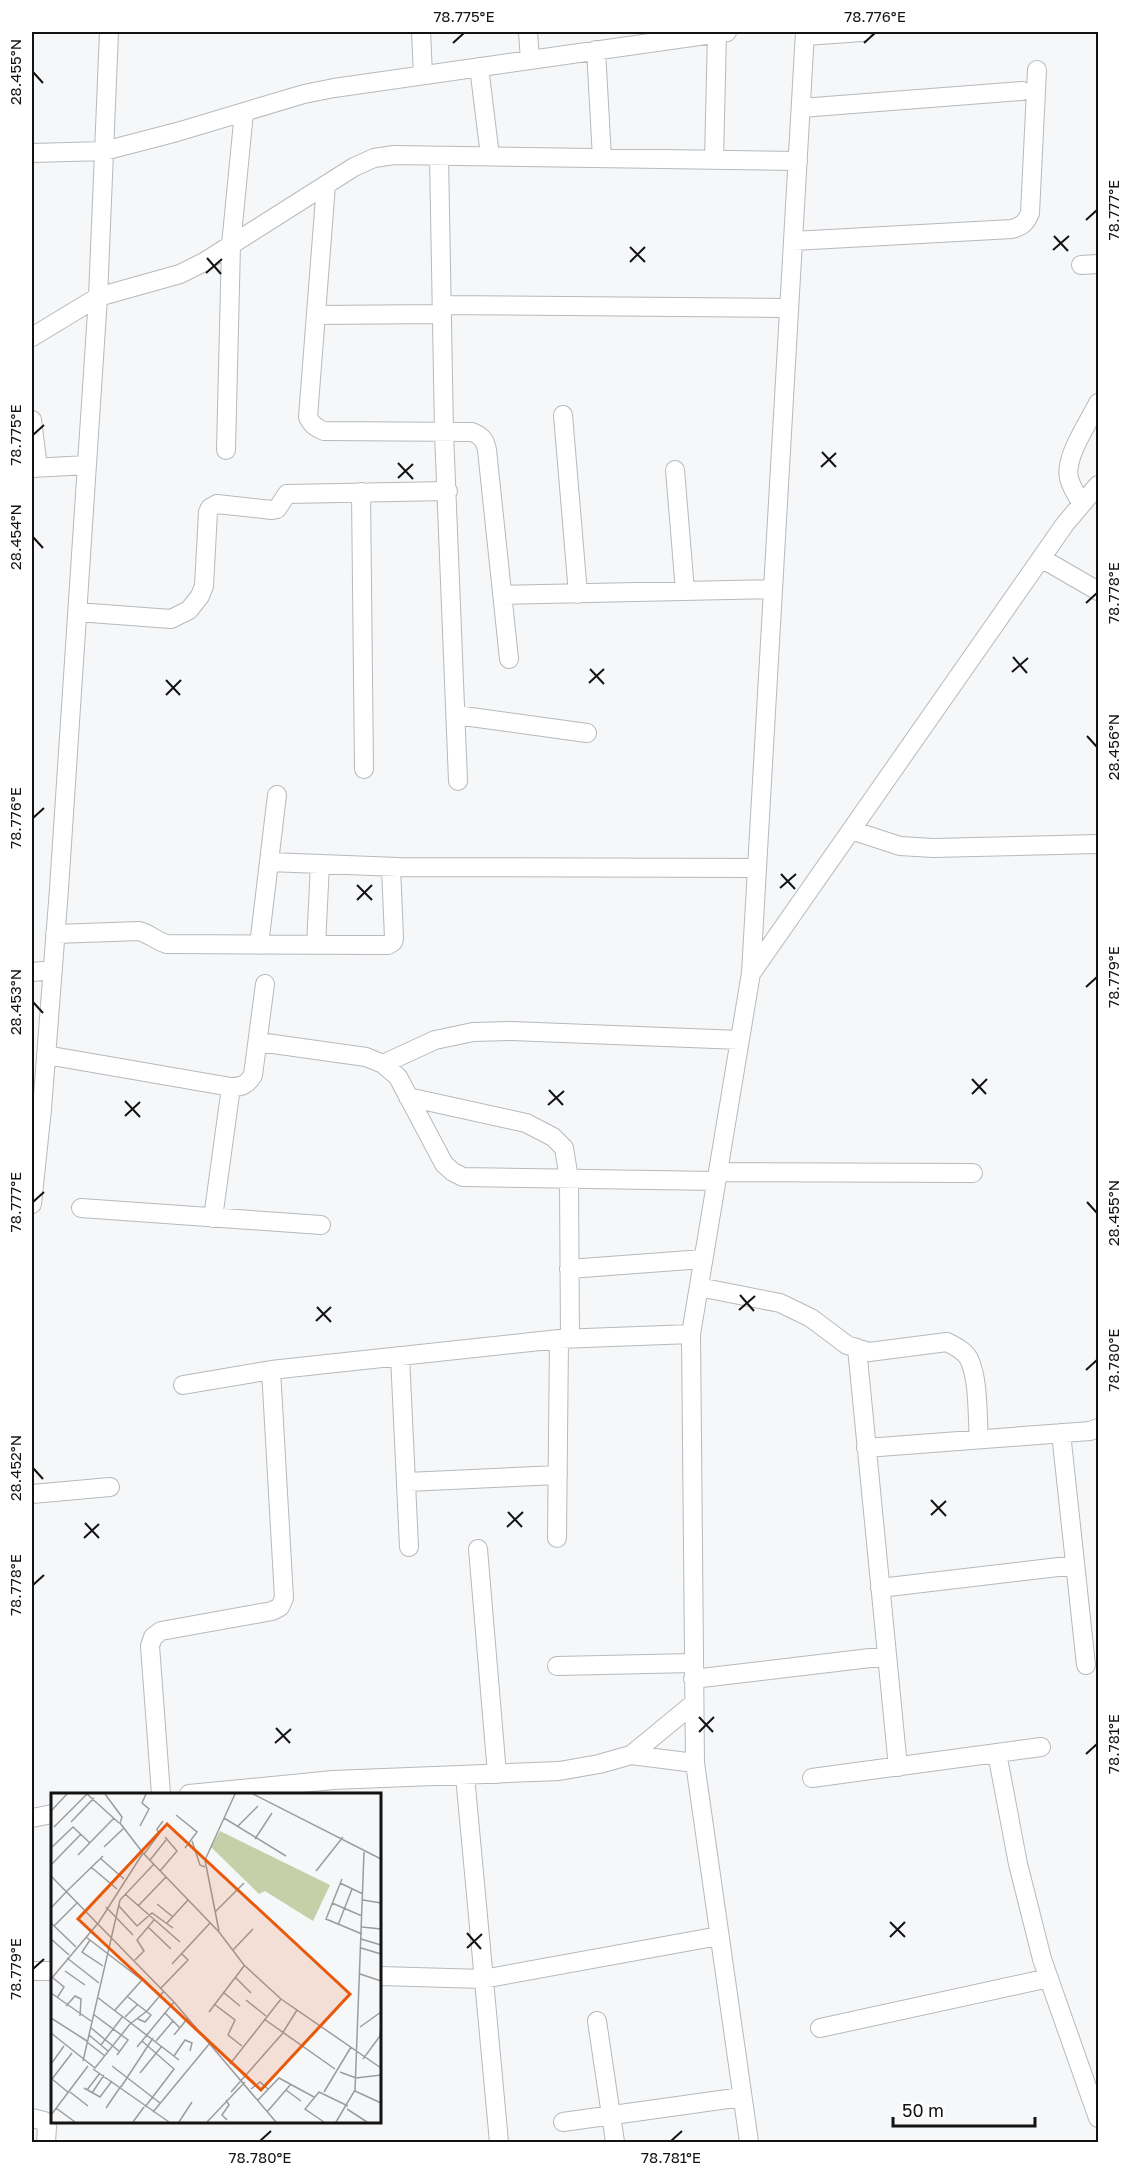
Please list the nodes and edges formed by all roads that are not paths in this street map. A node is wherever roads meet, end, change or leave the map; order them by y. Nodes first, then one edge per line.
1 (109, 32) edge
2 (421, 32) edge
3 (528, 32) edge
4 (722, 32) edge
5 (862, 32) edge
6 (805, 34) edge
7 (596, 50) junction
8 (530, 60) junction
9 (479, 67) junction
10 (1036, 70) dead end
11 (423, 75) junction
12 (1022, 91) dead end
13 (801, 108) junction
14 (244, 112) junction
15 (104, 151) junction
16 (32, 153) edge
17 (439, 156) junction
18 (490, 156) junction
19 (602, 158) junction
20 (714, 160) junction
21 (798, 161) junction
22 (326, 185) junction
23 (793, 241) junction
24 (231, 245) junction
25 (98, 297) junction
26 (789, 308) junction
27 (442, 310) junction
28 (316, 315) junction
29 (32, 337) edge
30 (1098, 403) edge
31 (563, 414) dead end
32 (32, 420) edge
33 (444, 432) junction
34 (226, 450) dead end
35 (87, 465) junction
36 (35, 468) edge
37 (675, 470) dead end
38 (1098, 485) edge
39 (448, 491) junction
40 (361, 492) junction
41 (1082, 504) junction
42 (1041, 558) junction
43 (773, 589) junction
44 (685, 591) junction
45 (1098, 591) edge
46 (578, 594) junction
47 (502, 596) junction
48 (77, 612) junction
49 (509, 659) dead end
50 (456, 715) junction
51 (587, 733) dead end
52 (364, 769) dead end
53 (458, 781) dead end
54 (277, 795) dead end
55 (851, 830) junction
56 (1098, 844) edge
57 (269, 862) junction
58 (320, 864) junction
59 (391, 867) junction
60 (757, 868) junction
61 (55, 934) junction
62 (259, 945) junction
63 (316, 945) junction
64 (52, 970) junction
65 (32, 972) edge
66 (751, 973) junction
67 (265, 984) dead end
68 (740, 1040) junction
69 (259, 1042) junction
70 (46, 1055) junction
71 (383, 1064) junction
72 (231, 1087) junction
73 (408, 1097) junction
74 (37, 1109) edge
75 (973, 1173) dead end
76 (717, 1177) junction
77 (568, 1179) junction
78 (32, 1204) edge
79 (81, 1208) dead end
80 (213, 1218) junction
81 (321, 1225) dead end
82 (704, 1259) junction
83 (569, 1269) junction
84 (699, 1287) junction
85 (691, 1334) junction
86 (565, 1339) junction
87 (857, 1348) junction
88 (400, 1356) junction
89 (271, 1370) junction
90 (183, 1385) dead end
91 (1098, 1428) edge
92 (1061, 1434) junction
93 (979, 1439) junction
94 (866, 1448) junction
95 (558, 1475) junction
96 (407, 1482) junction
97 (110, 1488) dead end
98 (32, 1494) edge
99 (556, 1538) dead end
100 (409, 1547) dead end
101 (478, 1549) dead end
102 (1075, 1564) junction
103 (880, 1588) junction
104 (887, 1656) junction
105 (1086, 1665) dead end
106 (556, 1666) dead end
107 (693, 1671) junction
108 (693, 1704) junction
109 (1041, 1747) dead end
110 (997, 1753) junction
111 (631, 1755) junction
112 (694, 1764) junction
113 (898, 1767) junction
114 (497, 1774) junction
115 (465, 1776) junction
116 (812, 1778) dead end
117 (161, 1793) edge
118 (199, 1793) edge
119 (51, 1814) edge
120 (32, 1818) edge
121 (719, 1936) junction
122 (32, 1971) edge
123 (51, 1971) edge
124 (381, 1976) edge
125 (1049, 1977) junction
126 (483, 1979) junction
127 (597, 2021) dead end
128 (820, 2028) dead end
129 (742, 2097) junction
130 (611, 2115) junction
131 (32, 2118) edge
132 (1098, 2118) edge
133 (563, 2122) dead end
134 (46, 2142) edge
135 (499, 2142) edge
136 (615, 2142) edge
137 (749, 2142) edge

1 - 15 street
2 - 11 street
3 - 8 street
4 - 7 street
4 - 20 street
5 - 6 street
6 - 13 street
7 - 8 street
7 - 19 street
8 - 9 street
9 - 11 street
9 - 18 street
10 - 23 street
11 - 14 street
12 - 13 street
13 - 21 street
14 - 15 street
14 - 24 street
15 - 16 street
15 - 25 street
17 - 18 street
17 - 22 street
17 - 27 street
18 - 19 street
19 - 20 street
20 - 21 street
21 - 23 street
22 - 24 street
22 - 28 street
23 - 26 street
24 - 25 street
24 - 34 street
25 - 29 street
25 - 35 street
26 - 27 street
26 - 43 street
27 - 28 street
27 - 33 street
28 - 33 street
30 - 41 street
31 - 46 street
32 - 36 street
33 - 39 street
33 - 47 street
35 - 36 street
35 - 48 street
37 - 44 street
38 - 41 street
39 - 40 street
39 - 50 street
40 - 48 street
40 - 52 street
41 - 42 street
42 - 45 street
42 - 55 street
43 - 44 street
43 - 60 street
44 - 46 street
46 - 47 street
47 - 49 street
48 - 61 street
50 - 51 street
50 - 53 street
54 - 57 street
55 - 56 street
55 - 66 street
57 - 58 street
57 - 62 street
58 - 59 street
58 - 63 street
59 - 60 street
59 - 63 street
60 - 66 street
61 - 62 street
61 - 64 street
62 - 63 street
64 - 65 street
64 - 70 street
66 - 68 street
67 - 69 street
68 - 71 street
68 - 76 street
69 - 71 street
69 - 72 street
70 - 72 street
70 - 74 street
71 - 73 street
72 - 80 street
73 - 77 street
73 - 77 street
74 - 78 street
75 - 76 street
76 - 77 street
76 - 82 street
77 - 83 street
79 - 80 street
80 - 81 street
82 - 83 street
82 - 84 street
83 - 86 street
84 - 85 street
84 - 87 street
85 - 86 street
85 - 107 street
86 - 88 street
86 - 95 street
87 - 93 street
87 - 94 street
88 - 89 street
88 - 96 street
89 - 90 street
89 - 117 street
91 - 92 street
92 - 93 street
92 - 102 street
93 - 94 street
94 - 103 street
95 - 96 street
95 - 99 street
96 - 100 street
97 - 98 street
101 - 114 street
102 - 103 street
102 - 105 street
103 - 104 street
104 - 107 street
104 - 113 street
106 - 107 street
107 - 108 street
108 - 111 street
108 - 112 street
109 - 110 street
110 - 113 street
110 - 125 street
111 - 112 street
111 - 114 street
112 - 121 street
113 - 116 street
114 - 115 street
115 - 118 street
115 - 126 street
119 - 120 street
121 - 126 street
121 - 129 street
122 - 123 street
124 - 126 street
125 - 128 street
125 - 132 street
126 - 135 street
127 - 130 street
129 - 130 street
129 - 137 street
130 - 133 street
130 - 136 street
131 - 134 street

